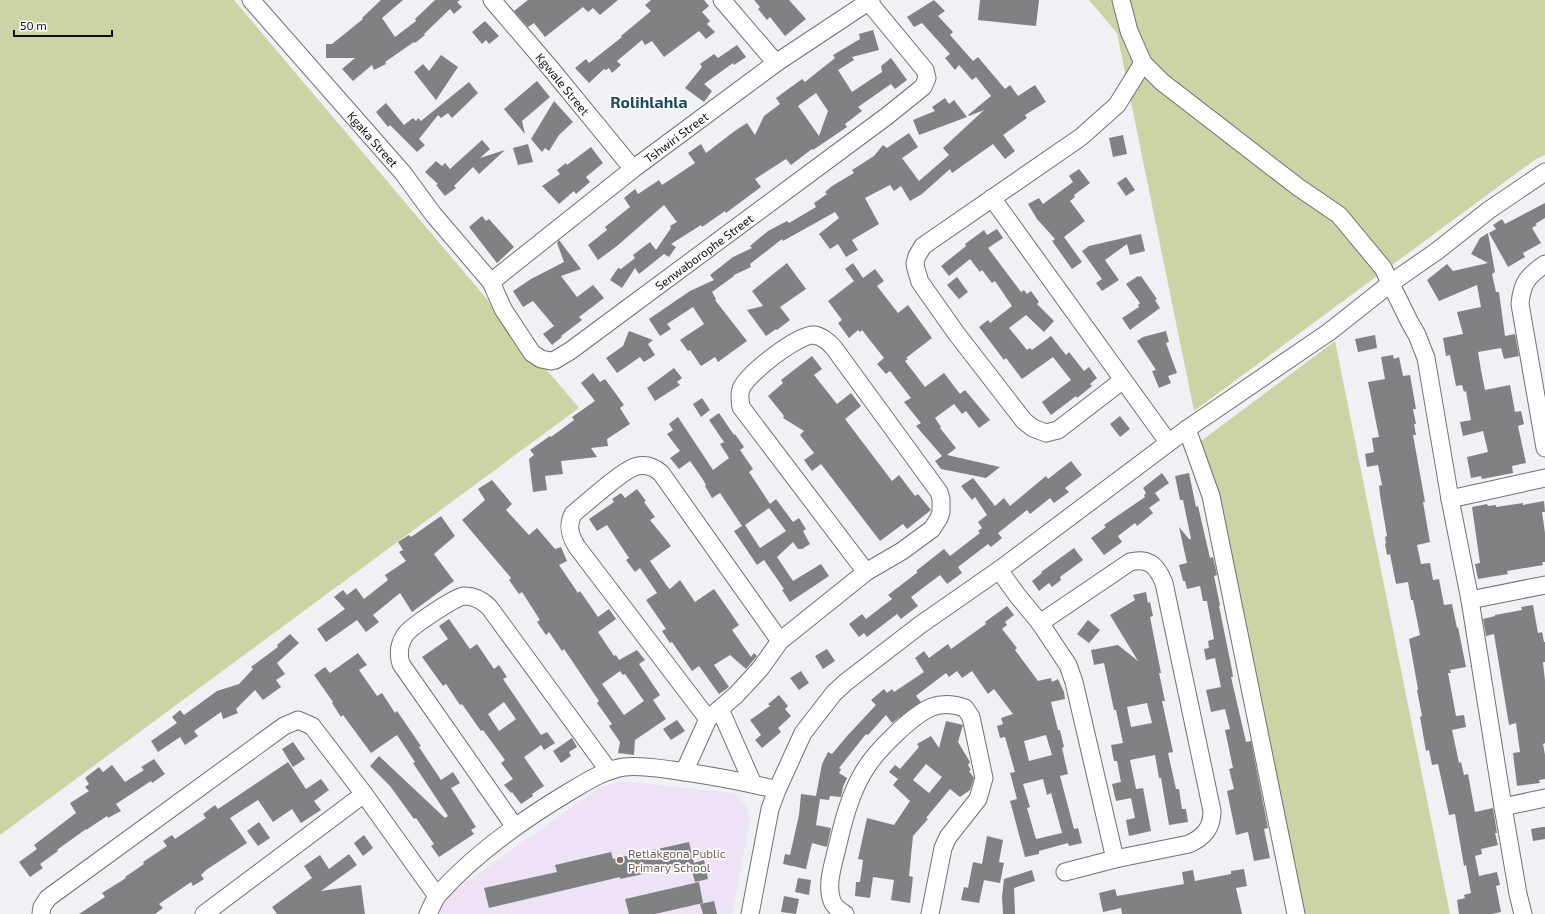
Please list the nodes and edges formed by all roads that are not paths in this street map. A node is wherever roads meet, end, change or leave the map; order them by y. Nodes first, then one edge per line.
1 (250, 0) edge
2 (492, 0) edge
3 (722, 0) edge
4 (869, 0) edge
5 (1121, 0) edge
6 (776, 63) junction
7 (1143, 64) junction
8 (633, 169) junction
9 (1545, 172) edge
10 (992, 198) junction
11 (1545, 264) edge
12 (491, 282) junction
13 (1391, 283) junction
14 (1123, 380) junction
15 (1187, 429) junction
16 (1168, 442) junction
17 (1545, 448) edge
18 (1545, 478) edge
19 (1450, 499) junction
20 (999, 570) junction
21 (866, 572) junction
22 (1545, 585) edge
23 (1470, 600) junction
24 (1040, 623) junction
25 (780, 641) junction
26 (714, 714) junction
27 (609, 771) junction
28 (684, 772) junction
29 (753, 784) junction
30 (777, 790) junction
31 (364, 794) junction
32 (1545, 798) edge
33 (1503, 807) junction
34 (515, 828) junction
35 (1115, 859) junction
36 (1065, 872) dead end
37 (437, 896) junction
38 (41, 914) edge
39 (204, 914) edge
40 (428, 914) edge
41 (750, 914) edge
42 (845, 914) edge
43 (930, 914) edge
44 (1296, 914) edge
45 (1523, 914) edge

1 - 12 street, Kgaka Street
2 - 8 street, Kgwale Street
3 - 6 street
4 - 6 street, Tshwiri Street
4 - 12 street, Senwaborophe Street
5 - 7 street
6 - 8 street, Tshwiri Street
7 - 10 street
7 - 13 street
8 - 12 street, Tshwiri Street
9 - 13 street
10 - 14 street
10 - 14 street
11 - 17 street
13 - 15 street
13 - 19 street
14 - 16 street
15 - 16 street
15 - 44 street
16 - 20 street
18 - 19 street
19 - 23 street
20 - 24 street
20 - 30 street
21 - 21 street
21 - 25 street
22 - 23 street
23 - 33 street
24 - 35 street
24 - 35 street
25 - 26 street
25 - 26 street
26 - 28 street
26 - 29 street
27 - 28 street
27 - 34 street
27 - 34 street
28 - 29 street
29 - 30 street
30 - 41 street
31 - 37 street
31 - 38 street
31 - 39 street
32 - 33 street
33 - 45 street
34 - 37 street
35 - 36 street
37 - 40 street
42 - 43 street

